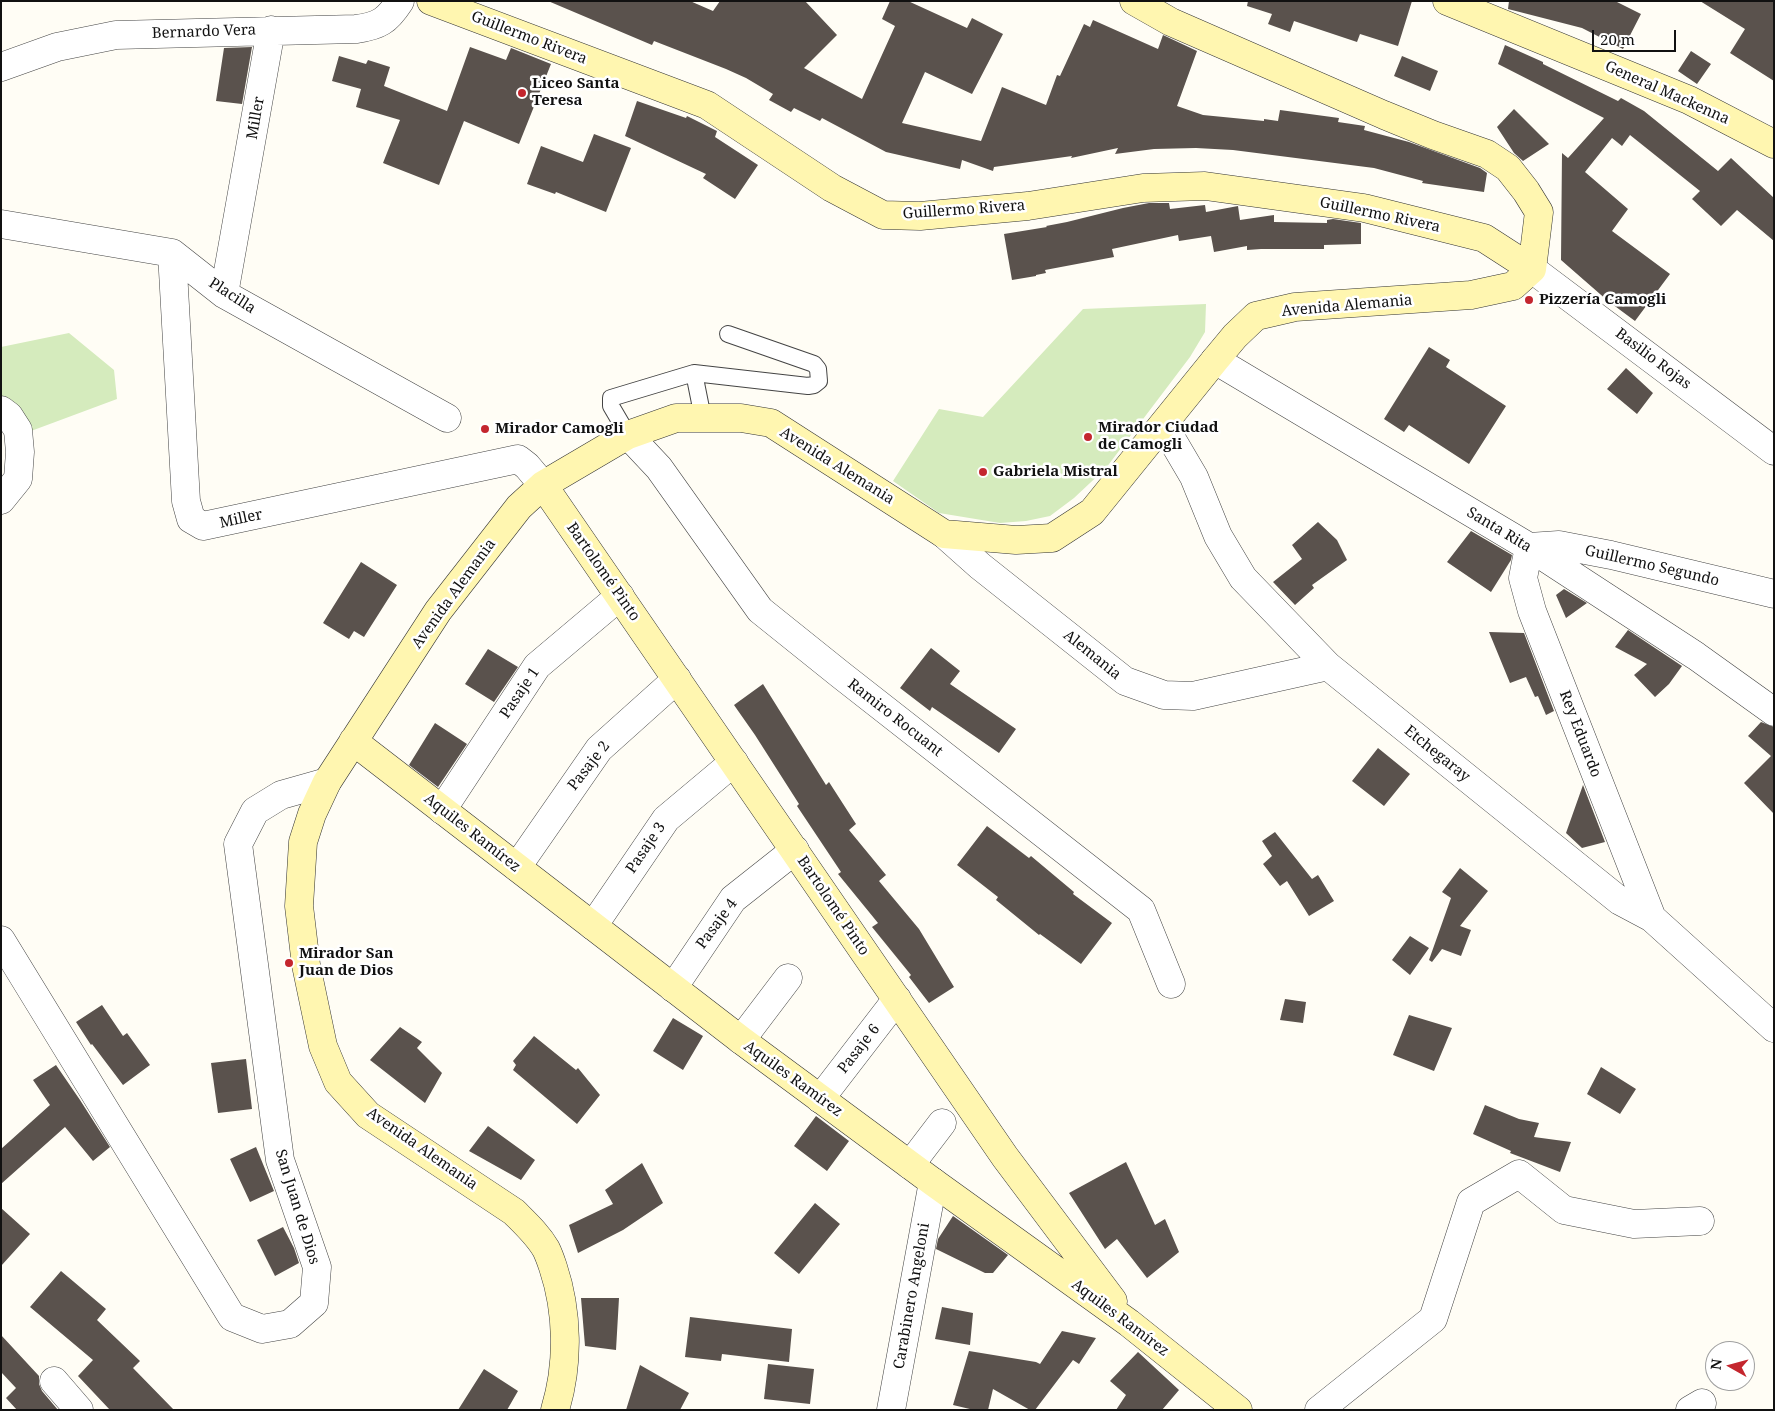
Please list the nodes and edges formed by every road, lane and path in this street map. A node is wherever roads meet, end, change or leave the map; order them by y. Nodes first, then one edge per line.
1 (400, 1) edge
2 (431, 1) edge
3 (1134, 1) edge
4 (1447, 1) edge
5 (271, 30) junction
6 (1, 67) edge
7 (1774, 144) edge
8 (1, 224) edge
9 (172, 253) junction
10 (1532, 269) junction
11 (224, 294) junction
12 (728, 334) dead end
13 (1215, 360) junction
14 (694, 374) junction
15 (1, 410) edge
16 (447, 418) dead end
17 (703, 418) junction
18 (1164, 426) junction
19 (628, 435) junction
20 (1774, 451) edge
21 (543, 485) junction
22 (1, 500) edge
23 (944, 534) junction
24 (1528, 547) junction
25 (1774, 594) edge
26 (620, 596) junction
27 (1328, 666) junction
28 (677, 679) junction
29 (1774, 712) edge
30 (353, 741) junction
31 (734, 762) junction
32 (327, 782) junction
33 (442, 810) junction
34 (795, 850) junction
35 (517, 867) junction
36 (1652, 918) junction
37 (593, 926) junction
38 (1, 940) edge
39 (788, 978) dead end
40 (1171, 984) dead end
41 (673, 988) junction
42 (897, 999) junction
43 (1774, 1028) edge
44 (741, 1040) junction
45 (820, 1099) junction
46 (942, 1123) dead end
47 (910, 1165) junction
48 (933, 1182) junction
49 (1700, 1221) dead end
50 (1129, 1323) junction
51 (54, 1381) dead end
52 (78, 1410) edge
53 (555, 1410) edge
54 (891, 1410) edge
55 (1238, 1410) edge
56 (1319, 1410) edge

1 - 5 street, Bernardo Vera
2 - 10 street, Guillermo Rivera
3 - 10 street
4 - 7 street, General Mackenna
5 - 6 street, Bernardo Vera
5 - 11 street, Miller
8 - 9 street, Placilla
9 - 11 street, Placilla
9 - 21 street, Miller
10 - 13 street, Avenida Alemania
10 - 20 street, Basilio Rojas
11 - 16 street, Placilla
12 - 14 lane
13 - 18 street, Avenida Alemania
13 - 24 street, Santa Rita
14 - 17 lane
14 - 19 lane
15 - 22 street
17 - 19 street, Avenida Alemania
17 - 23 street, Avenida Alemania
18 - 23 street, Avenida Alemania
18 - 27 street, Etchegaray
19 - 21 street, Avenida Alemania
19 - 40 street, Ramiro Rocuant
21 - 26 street, Bartolomé Pinto
21 - 30 street, Avenida Alemania
23 - 27 street, Alemania
24 - 25 street, Guillermo Segundo
24 - 29 street, Santa Rita
24 - 36 street, Rey Eduardo
26 - 28 street, Bartolomé Pinto
26 - 33 street, Pasaje 1
27 - 36 street, Etchegaray
28 - 31 street, Bartolomé Pinto
28 - 35 street, Pasaje 2
30 - 32 street, Avenida Alemania
30 - 33 street, Aquiles Ramírez
31 - 34 street, Bartolomé Pinto
31 - 37 street, Pasaje 3
32 - 38 street, San Juan de Dios
32 - 53 street, Avenida Alemania
33 - 35 street, Aquiles Ramírez
34 - 41 street, Pasaje 4
34 - 42 street, Bartolomé Pinto
35 - 37 street, Aquiles Ramírez
36 - 43 street, Etchegaray
37 - 41 street, Aquiles Ramírez
39 - 44 street
41 - 44 street, Aquiles Ramírez
42 - 45 street, Pasaje 6
42 - 50 street, Bartolomé Pinto
44 - 45 street, Aquiles Ramírez
45 - 47 street, Aquiles Ramírez
46 - 47 street
47 - 48 street, Aquiles Ramírez
48 - 50 street, Aquiles Ramírez
48 - 54 street, Carabinero Angeloni
49 - 56 street
50 - 55 street, Aquiles Ramírez
51 - 52 street

